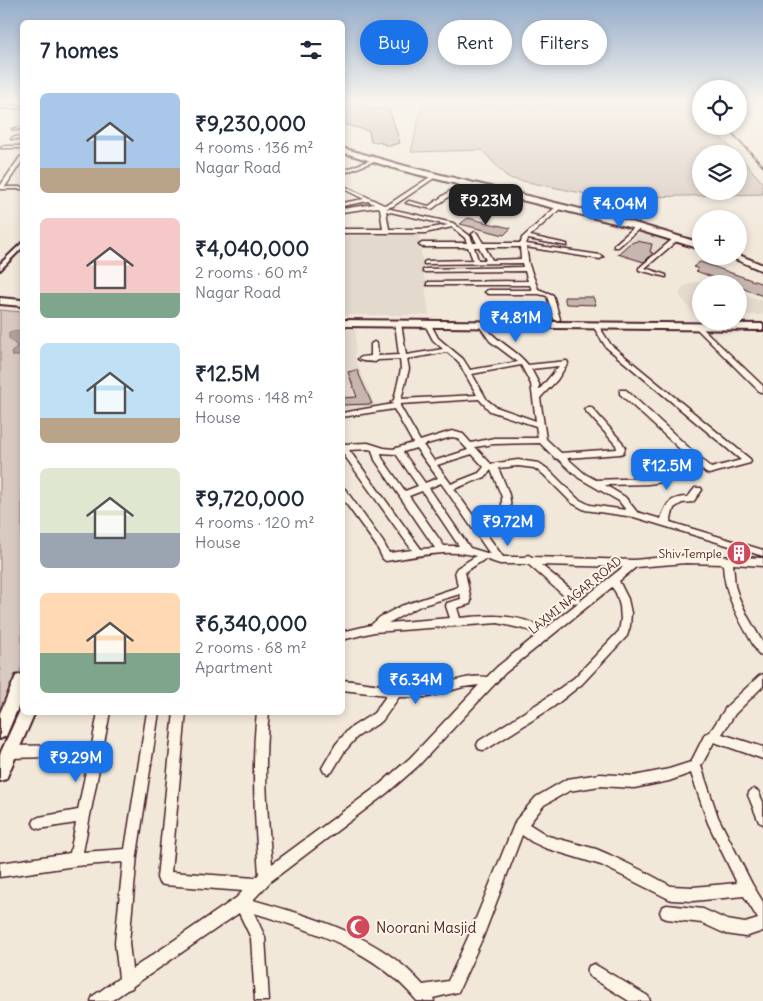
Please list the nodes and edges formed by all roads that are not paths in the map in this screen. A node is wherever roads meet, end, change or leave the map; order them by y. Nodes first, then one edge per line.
1 (3, 148) dead end
2 (8, 148) edge
3 (357, 148) edge
4 (345, 151) edge
5 (374, 160) junction
6 (20, 161) edge
7 (345, 172) edge
8 (435, 176) junction
9 (465, 183) junction
10 (1, 188) edge
11 (20, 188) edge
12 (345, 188) edge
13 (368, 200) junction
14 (409, 203) dead end
15 (345, 204) edge
16 (560, 206) junction
17 (382, 207) junction
18 (345, 211) edge
19 (450, 226) junction
20 (638, 227) junction
21 (345, 231) edge
22 (386, 231) junction
23 (475, 234) dead end
24 (692, 235) edge
25 (526, 237) junction
26 (676, 239) junction
27 (692, 243) edge
28 (422, 245) dead end
29 (482, 245) junction
30 (493, 245) junction
31 (523, 245) junction
32 (472, 246) junction
33 (616, 246) dead end
34 (20, 247) edge
35 (747, 253) edge
36 (763, 259) edge
37 (501, 261) junction
38 (524, 261) junction
39 (467, 262) junction
40 (476, 262) junction
41 (490, 262) junction
42 (747, 262) edge
43 (426, 263) dead end
44 (0, 268) edge
45 (763, 268) edge
46 (527, 269) junction
47 (425, 271) dead end
48 (469, 272) junction
49 (664, 276) dead end
50 (532, 283) junction
51 (429, 284) dead end
52 (472, 284) junction
53 (488, 292) dead end
54 (538, 292) junction
55 (0, 303) edge
56 (20, 304) edge
57 (345, 320) edge
58 (345, 320) edge
59 (393, 321) junction
60 (747, 321) edge
61 (763, 321) edge
62 (557, 322) junction
63 (692, 323) edge
64 (692, 323) edge
65 (426, 324) junction
66 (481, 324) junction
67 (596, 326) junction
68 (747, 326) edge
69 (763, 327) edge
70 (706, 330) edge
71 (374, 344) dead end
72 (447, 350) junction
73 (404, 357) junction
74 (362, 359) dead end
75 (375, 360) junction
76 (525, 365) junction
77 (469, 372) junction
78 (763, 390) edge
79 (623, 392) dead end
80 (481, 397) junction
81 (536, 398) junction
82 (396, 404) junction
83 (588, 409) dead end
84 (345, 414) edge
85 (540, 425) junction
86 (542, 440) junction
87 (418, 444) junction
88 (345, 447) edge
89 (471, 448) junction
90 (376, 449) junction
91 (345, 450) edge
92 (398, 450) junction
93 (558, 456) junction
94 (432, 464) junction
95 (491, 467) junction
96 (684, 476) dead end
97 (443, 479) junction
98 (593, 483) junction
99 (424, 486) junction
100 (449, 488) junction
101 (698, 490) dead end
102 (345, 495) edge
103 (403, 495) junction
104 (506, 512) dead end
105 (634, 514) junction
106 (665, 522) junction
107 (441, 549) junction
108 (467, 550) junction
109 (418, 552) junction
110 (763, 553) edge
111 (483, 556) junction
112 (528, 559) junction
113 (500, 560) junction
114 (728, 562) junction
115 (763, 562) edge
116 (634, 564) junction
117 (613, 581) junction
118 (464, 588) junction
119 (575, 599) dead end
120 (456, 620) junction
121 (374, 628) junction
122 (345, 635) edge
123 (545, 635) junction
124 (763, 652) edge
125 (763, 679) edge
126 (490, 682) junction
127 (345, 685) edge
128 (20, 686) edge
129 (396, 692) junction
130 (26, 715) edge
131 (103, 715) edge
132 (153, 715) edge
133 (180, 715) edge
134 (263, 715) edge
135 (0, 731) edge
136 (714, 736) junction
137 (483, 745) dead end
138 (96, 750) junction
139 (10, 752) junction
140 (763, 753) edge
141 (695, 766) junction
142 (328, 768) dead end
143 (0, 773) edge
144 (754, 795) dead end
145 (83, 816) junction
146 (763, 818) edge
147 (38, 823) dead end
148 (520, 824) junction
149 (130, 854) junction
150 (74, 859) junction
151 (0, 870) edge
152 (262, 881) junction
153 (747, 888) junction
154 (241, 903) junction
155 (667, 912) dead end
156 (763, 914) edge
157 (763, 924) edge
158 (594, 971) dead end
159 (127, 983) junction
160 (424, 997) edge
161 (98, 1001) edge
162 (262, 1001) edge
163 (643, 1001) edge

1 - 2 street
3 - 24 main road
4 - 5 main road
5 - 7 street
5 - 8 main road
6 - 10 street
8 - 9 main road
8 - 17 street
9 - 14 street
9 - 16 main road
10 - 11 street
12 - 13 street
13 - 15 street
13 - 17 street
16 - 20 main road
16 - 25 street
17 - 18 street
17 - 19 street
17 - 22 street
19 - 22 street
19 - 32 street
20 - 26 main road
20 - 33 street
21 - 22 street
23 - 29 street
25 - 31 street
25 - 31 street
26 - 27 main road
26 - 49 street
28 - 32 street
29 - 30 street
29 - 32 street
29 - 41 street
30 - 31 street
30 - 37 street
31 - 38 street
32 - 40 street
34 - 44 street
35 - 36 main road
37 - 38 street
37 - 41 street
38 - 46 street
39 - 40 street
39 - 43 street
39 - 48 street
40 - 41 street
42 - 45 main road
46 - 48 street
46 - 50 street
47 - 48 street
48 - 52 street
50 - 52 street
50 - 54 street
51 - 52 street
53 - 54 street
54 - 62 street
55 - 56 main road
57 - 62 main road
58 - 59 main road
59 - 62 main road
59 - 65 main road
59 - 73 street
60 - 61 main road
62 - 63 main road
62 - 66 main road
62 - 67 main road
64 - 67 main road
65 - 66 main road
65 - 72 street
66 - 76 street
67 - 79 street
68 - 69 main road
70 - 78 street
71 - 75 street
72 - 73 street
72 - 77 street
73 - 75 street
73 - 82 street
74 - 75 street
76 - 77 street
76 - 81 street
76 - 81 street
77 - 80 street
80 - 82 street
80 - 85 street
81 - 85 street
82 - 84 street
82 - 87 street
83 - 93 street
85 - 86 street
86 - 89 street
86 - 93 street
87 - 89 street
87 - 92 street
87 - 94 street
88 - 90 street
89 - 94 street
89 - 95 street
90 - 92 street
90 - 103 street
91 - 109 street
92 - 99 street
93 - 98 street
94 - 97 street
95 - 100 street
95 - 104 street
95 - 105 street
96 - 98 street
97 - 99 street
97 - 100 street
98 - 105 street
99 - 103 street
99 - 108 street
100 - 113 street
101 - 106 street
102 - 109 street
103 - 107 street
105 - 106 street
106 - 110 street
107 - 108 street
107 - 109 street
108 - 111 street
111 - 113 street
111 - 118 street
112 - 113 street
112 - 116 street
112 - 119 street
114 - 115 street, LAXMI NAGAR ROAD
114 - 116 street, LAXMI NAGAR ROAD
114 - 124 street
116 - 117 street, LAXMI NAGAR ROAD
117 - 123 street, LAXMI NAGAR ROAD
117 - 137 street
118 - 120 street
118 - 121 street
120 - 121 street
120 - 123 street
121 - 122 street
123 - 126 street, LAXMI NAGAR ROAD
125 - 136 street
126 - 129 street
126 - 152 street, LAXMI NAGAR ROAD
127 - 129 street
128 - 135 main road
129 - 142 street
130 - 139 main road
131 - 138 street
132 - 149 street
133 - 152 street
134 - 152 street
136 - 140 street
136 - 141 street
138 - 139 street
138 - 145 street
139 - 143 main road
141 - 148 street
141 - 153 street
144 - 146 street
145 - 147 street
145 - 150 street
148 - 153 street
148 - 160 street
149 - 150 street
149 - 159 street
150 - 151 street
152 - 154 street, LAXMI NAGAR ROAD
153 - 156 street
154 - 159 street, LAXMI NAGAR ROAD
154 - 160 street
154 - 162 street
155 - 157 street
158 - 163 street
159 - 161 street, LAXMI NAGAR ROAD

